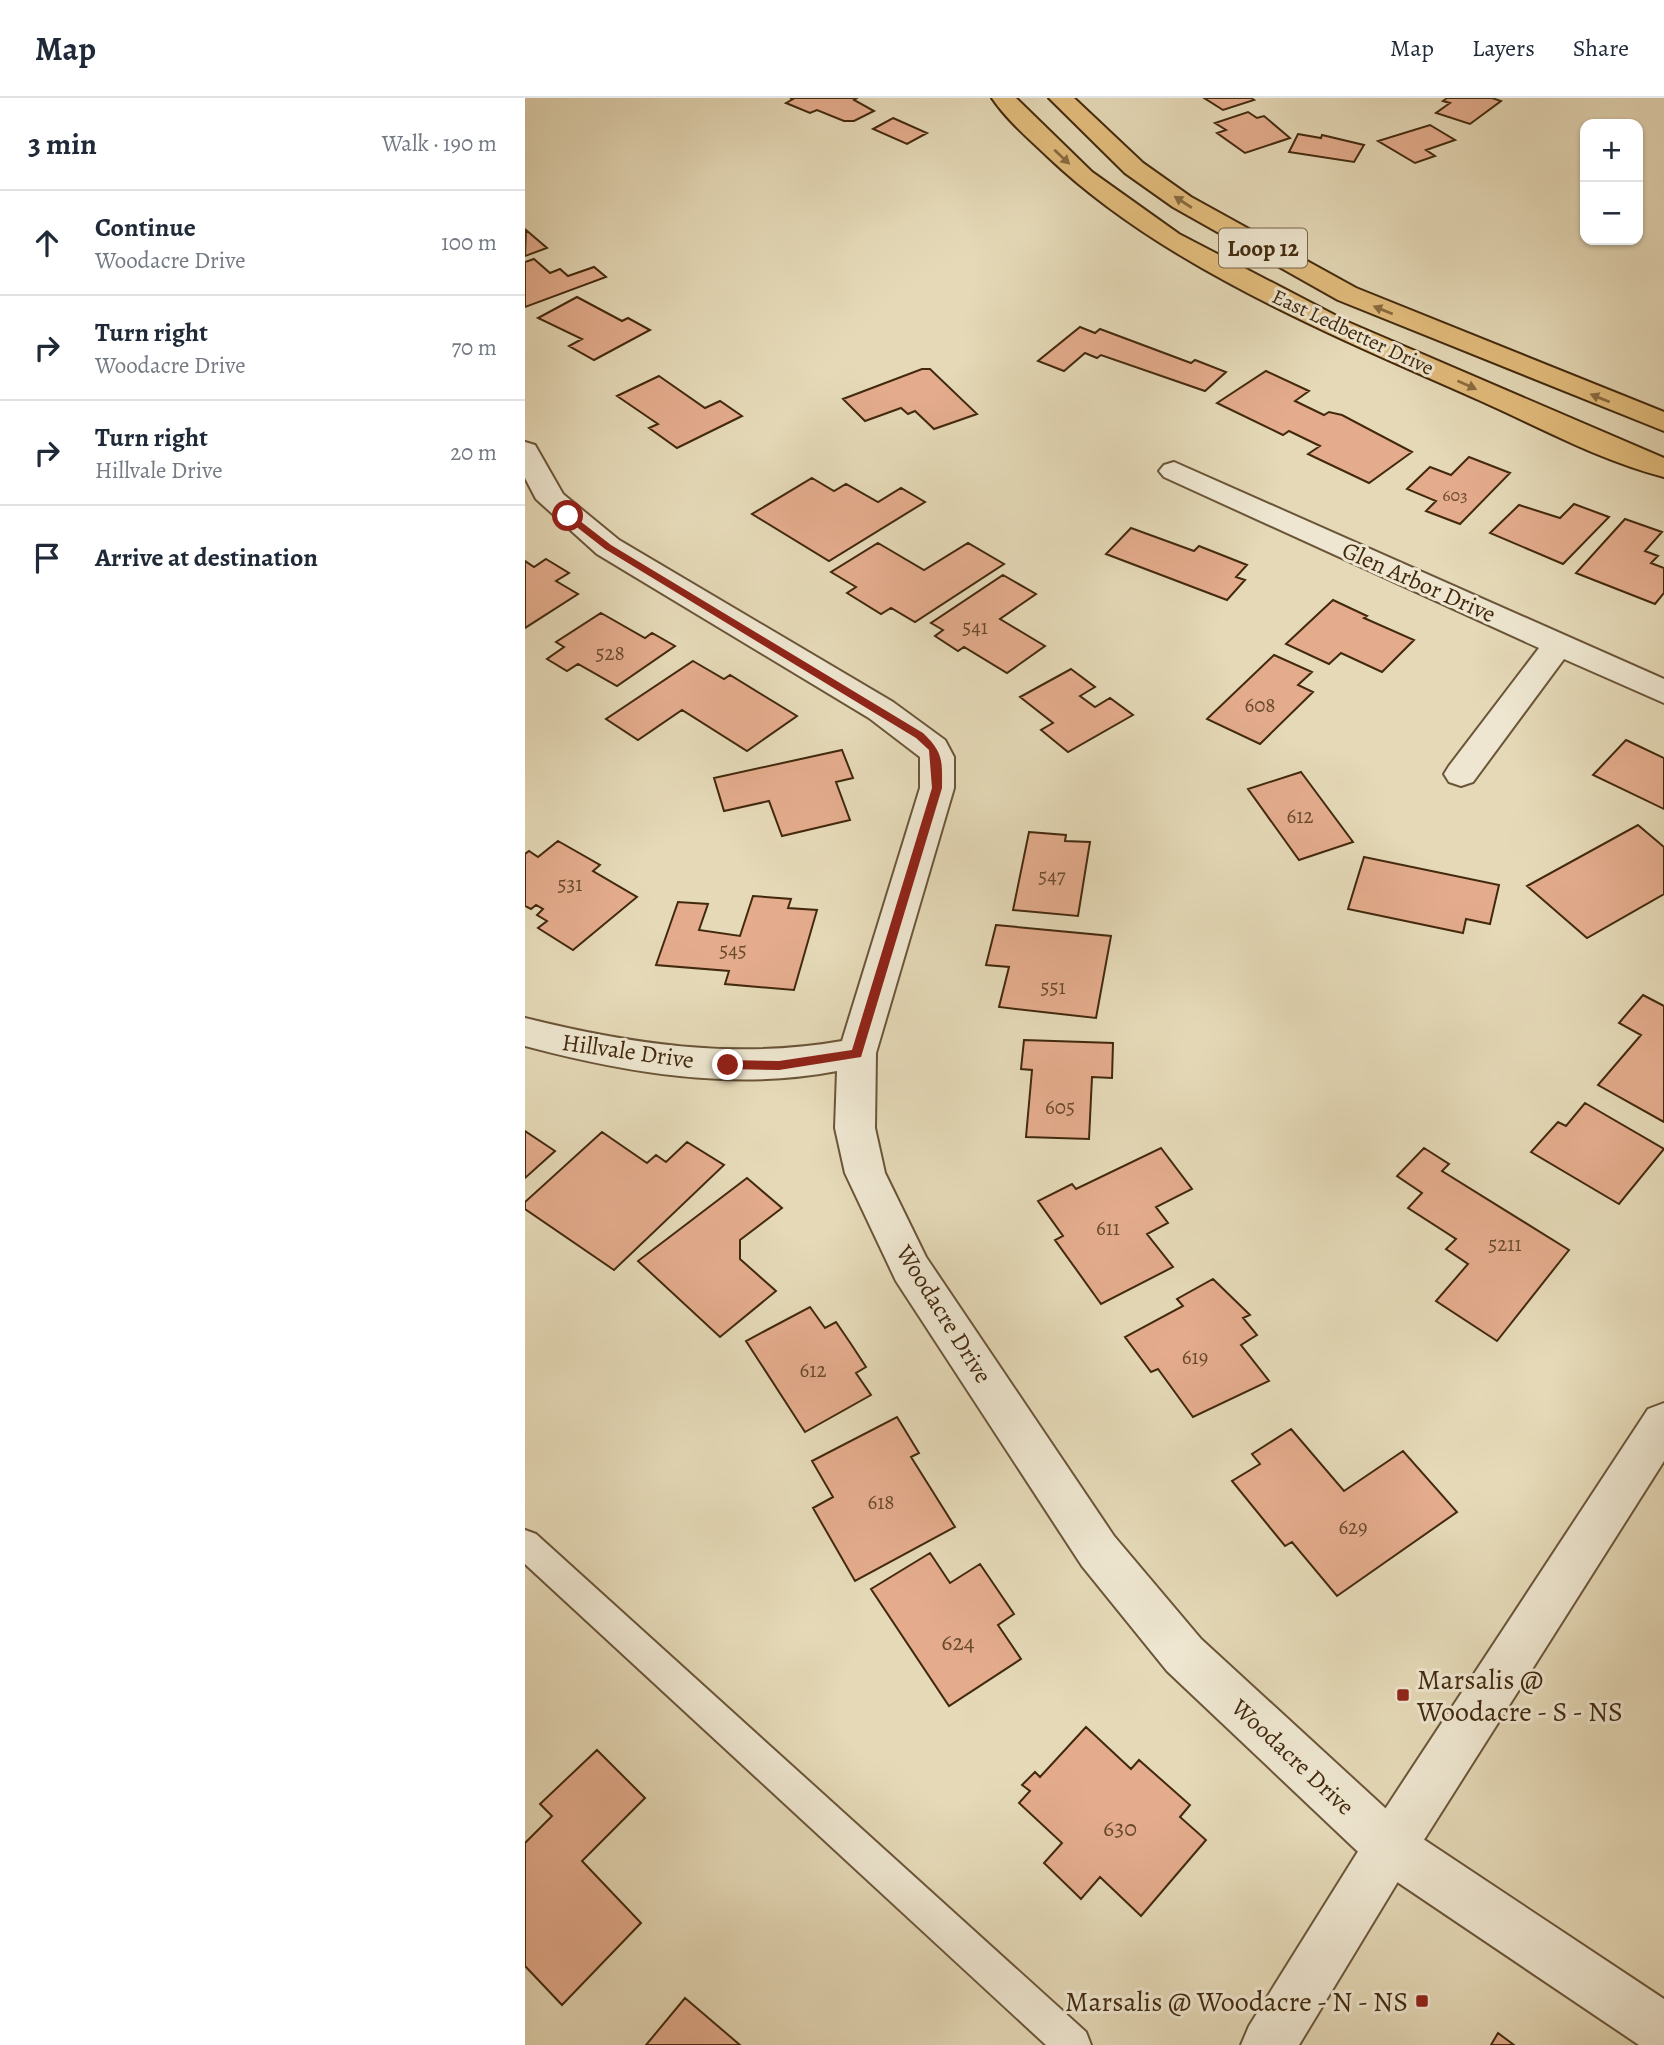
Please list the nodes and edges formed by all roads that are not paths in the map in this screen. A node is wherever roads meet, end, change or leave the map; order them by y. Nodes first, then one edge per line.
1 (1062, 99) edge
2 (1008, 104) edge
3 (1446, 336) junction
4 (1405, 357) junction
5 (1664, 422) edge
6 (525, 451) edge
7 (1664, 468) edge
8 (1174, 471) dead end
9 (1558, 645) junction
10 (1664, 692) edge
11 (1461, 774) dead end
12 (525, 1032) edge
13 (857, 1054) junction
14 (1664, 1423) edge
15 (525, 1544) edge
16 (1390, 1847) junction
17 (1664, 2030) edge
18 (1073, 2045) edge
19 (1268, 2045) edge

1 - 2 main road
3 -> 1 main road, East Ledbetter Drive / Loop 12
2 -> 4 main road, East Ledbetter Drive / Loop 12
3 - 4 main road
5 -> 3 main road, East Ledbetter Drive / Loop 12
4 -> 7 main road, East Ledbetter Drive / Loop 12
6 - 13 street, Woodacre Drive
8 - 9 street, Glen Arbor Drive
9 - 10 street, Glen Arbor Drive
9 - 11 street
12 - 13 street, Hillvale Drive
13 - 16 street, Woodacre Drive
14 - 16 street
15 - 18 lane
16 - 17 street, Woodacre Drive
16 - 19 street

